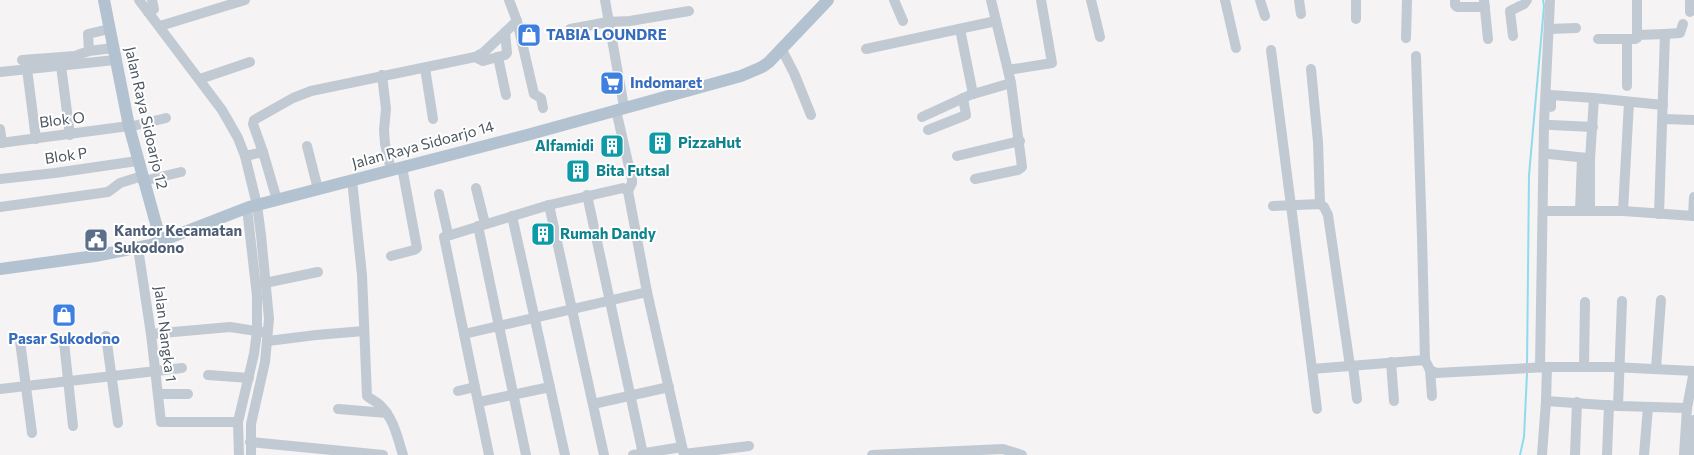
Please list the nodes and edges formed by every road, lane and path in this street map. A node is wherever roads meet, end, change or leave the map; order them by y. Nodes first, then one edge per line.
1 (104, 0) edge
2 (140, 0) edge
3 (152, 0) edge
4 (245, 0) edge
5 (604, 0) edge
6 (828, 0) edge
7 (894, 0) edge
8 (991, 0) edge
9 (1041, 0) edge
10 (1091, 0) edge
11 (1225, 0) edge
12 (1260, 0) edge
13 (1299, 0) edge
14 (1356, 0) edge
15 (1407, 0) edge
16 (1455, 0) edge
17 (1527, 0) edge
18 (1550, 0) edge
19 (1637, 0) edge
20 (1690, 0) edge
21 (512, 1) edge
22 (1485, 3) edge
23 (148, 12) junction
24 (689, 12) dead end
25 (1690, 12) dead end
26 (1301, 14) dead end
27 (1265, 16) dead end
28 (1356, 19) dead end
29 (517, 21) junction
30 (903, 21) dead end
31 (996, 21) junction
32 (608, 22) junction
33 (1683, 24) dead end
34 (160, 26) junction
35 (1576, 28) dead end
36 (108, 29) junction
37 (570, 29) dead end
38 (960, 29) junction
39 (1550, 29) junction
40 (505, 32) junction
41 (1665, 34) junction
42 (1100, 36) dead end
43 (1513, 36) dead end
44 (1632, 37) junction
45 (1406, 38) dead end
46 (1488, 39) dead end
47 (1598, 39) dead end
48 (1236, 48) dead end
49 (866, 49) dead end
50 (782, 50) junction
51 (1271, 50) dead end
52 (89, 51) junction
53 (114, 54) junction
54 (1416, 56) dead end
55 (475, 57) junction
56 (498, 57) junction
57 (22, 60) dead end
58 (250, 62) dead end
59 (61, 66) junction
60 (425, 68) junction
61 (1311, 68) dead end
62 (27, 69) junction
63 (1008, 70) junction
64 (0, 72) edge
65 (382, 75) junction
66 (200, 79) junction
67 (1011, 83) junction
68 (1627, 86) dead end
69 (973, 94) junction
70 (506, 95) dead end
71 (963, 98) junction
72 (1594, 98) junction
73 (1629, 102) junction
74 (1663, 105) junction
75 (543, 108) dead end
76 (620, 108) junction
77 (811, 115) dead end
78 (922, 117) dead end
79 (166, 118) dead end
80 (433, 119) dead end
81 (1663, 119) junction
82 (1694, 120) edge
83 (1550, 125) junction
84 (129, 127) junction
85 (1592, 127) junction
86 (0, 129) edge
87 (928, 130) dead end
88 (70, 135) junction
89 (36, 139) junction
90 (1020, 141) junction
91 (1, 143) edge
92 (307, 146) dead end
93 (263, 152) junction
94 (1549, 154) junction
95 (245, 156) junction
96 (957, 156) dead end
97 (1586, 158) junction
98 (137, 161) junction
99 (397, 169) junction
100 (181, 172) dead end
101 (0, 179) edge
102 (142, 179) junction
103 (975, 179) dead end
104 (352, 180) junction
105 (476, 188) dead end
106 (318, 189) junction
107 (628, 191) junction
108 (439, 194) dead end
109 (587, 195) junction
110 (1694, 198) edge
111 (277, 200) junction
112 (1320, 204) junction
113 (549, 205) junction
114 (1292, 205) junction
115 (0, 206) edge
116 (1273, 206) dead end
117 (252, 207) junction
118 (1547, 211) junction
119 (1585, 211) junction
120 (1623, 211) junction
121 (1659, 214) junction
122 (512, 216) junction
123 (1694, 216) edge
124 (481, 225) junction
125 (448, 234) junction
126 (1545, 237) dead end
127 (161, 242) junction
128 (138, 248) junction
129 (391, 256) dead end
130 (0, 269) edge
131 (318, 272) dead end
132 (261, 284) junction
133 (647, 292) junction
134 (1660, 300) dead end
135 (609, 301) junction
136 (1622, 301) dead end
137 (1585, 302) dead end
138 (572, 310) junction
139 (535, 318) junction
140 (500, 325) junction
141 (364, 331) junction
142 (151, 334) junction
143 (264, 334) junction
144 (464, 334) junction
145 (106, 336) dead end
146 (20, 341) dead end
147 (64, 342) dead end
148 (1425, 360) junction
149 (1391, 362) junction
150 (1352, 366) junction
151 (1540, 367) junction
152 (1584, 367) junction
153 (1620, 367) junction
154 (182, 368) dead end
155 (1656, 368) junction
156 (1312, 369) junction
157 (1430, 370) junction
158 (155, 371) junction
159 (1694, 371) edge
160 (208, 375) dead end
161 (112, 376) junction
162 (249, 378) junction
163 (69, 380) junction
164 (26, 386) junction
165 (475, 387) junction
166 (550, 387) junction
167 (669, 387) junction
168 (0, 390) edge
169 (458, 391) dead end
170 (158, 394) junction
171 (188, 394) dead end
172 (514, 395) junction
173 (1432, 396) dead end
174 (630, 397) junction
175 (1357, 399) dead end
176 (1394, 401) dead end
177 (1546, 401) junction
178 (479, 402) junction
179 (1577, 402) junction
180 (593, 404) junction
181 (1613, 406) junction
182 (1648, 408) junction
183 (1688, 408) junction
184 (338, 409) dead end
185 (1317, 409) dead end
186 (387, 413) junction
187 (1694, 420) edge
188 (238, 422) junction
189 (118, 424) dead end
190 (73, 426) dead end
191 (1693, 432) edge
192 (32, 433) dead end
193 (250, 442) junction
194 (749, 446) dead end
195 (683, 452) edge
196 (982, 452) edge
197 (950, 453) edge
198 (1011, 453) edge
199 (638, 454) edge
200 (887, 454) edge
201 (920, 454) edge
202 (239, 455) edge
203 (251, 455) edge
204 (382, 455) edge
205 (402, 455) edge
206 (489, 455) edge
207 (526, 455) edge
208 (565, 455) edge
209 (604, 455) edge
210 (872, 455) edge
211 (1022, 455) edge
212 (1542, 455) edge
213 (1575, 455) edge
214 (1607, 455) edge
215 (1644, 455) edge
216 (1684, 455) edge
217 (1693, 455) edge

1 - 36 main road, Jalan Raya Sidoarjo 12
2 - 23 street
3 - 23 street
4 - 34 street
5 - 32 street
6 - 50 main road, Jalan Raya Sidoarjo 14
7 - 30 street
8 - 31 street
9 - 63 street
10 - 42 street
11 - 48 street
12 - 27 street
13 - 26 street
14 - 28 street
15 - 45 street
16 - 22 street
17 - 43 street
18 - 39 street
19 - 44 street
20 - 25 street
21 - 29 street
22 - 46 street
23 - 34 street
24 - 32 street
29 - 40 street
29 - 75 street
31 - 38 street
31 - 63 street
32 - 37 street
32 - 76 street
33 - 41 street
34 - 66 street
35 - 39 street
36 - 52 street
36 - 53 main road, Jalan Raya Sidoarjo 12
38 - 49 street
38 - 69 street
39 - 151 street
40 - 55 street
40 - 56 street
41 - 44 street
41 - 74 street
44 - 47 street
44 - 68 street
50 - 76 main road, Jalan Raya Sidoarjo 14
50 - 77 street
51 - 114 street
52 - 53 street
52 - 57 street
53 - 59 street
53 - 84 main road, Jalan Raya Sidoarjo 12
54 - 148 street
55 - 56 street
55 - 60 street
56 - 70 street
58 - 66 street
59 - 62 street
59 - 88 street
60 - 65 street
60 - 80 street
61 - 112 street
62 - 64 street
62 - 89 street
63 - 67 street
65 - 93 street
65 - 99 street
66 - 95 street
67 - 69 street
67 - 90 street
69 - 71 street
71 - 78 street
71 - 87 street
72 - 73 street
72 - 83 street
72 - 85 street
73 - 74 street
73 - 120 street
74 - 81 street
76 - 99 main road, Jalan Raya Sidoarjo 14
76 - 107 street
79 - 84 street, Blok O
81 - 82 street
81 - 121 street
83 - 85 street
83 - 94 street
84 - 88 street, Blok O
84 - 98 main road, Jalan Raya Sidoarjo 12
85 - 97 street
86 - 91 street
88 - 89 street, Blok O
89 - 91 street, Blok O
90 - 96 street
90 - 103 street
92 - 106 street
93 - 95 street
93 - 111 street
94 - 97 street
94 - 118 street
95 - 117 street
97 - 119 street
98 - 101 street, Blok P
98 - 102 main road, Jalan Raya Sidoarjo 12
99 - 104 main road, Jalan Raya Sidoarjo 14
99 - 129 street
100 - 102 street
102 - 115 street
102 - 127 main road, Jalan Raya Sidoarjo 12
104 - 106 main road, Jalan Raya Sidoarjo 14
104 - 141 street
105 - 124 street
106 - 111 main road, Jalan Raya Sidoarjo 14
107 - 109 street
107 - 133 street
108 - 125 street
109 - 113 street
109 - 135 street
110 - 123 street
111 - 117 main road, Jalan Raya Sidoarjo 14
112 - 114 street
112 - 150 street
113 - 122 street
113 - 138 street
114 - 116 street
114 - 156 street
117 - 127 main road, Jalan Raya Sidoarjo 14
117 - 132 street
118 - 119 street
118 - 126 street
119 - 120 street
120 - 121 street
121 - 123 street
122 - 124 street
122 - 139 street
124 - 125 street
124 - 140 street
125 - 144 street
127 - 128 main road, Jalan Raya Sidoarjo 14
128 - 130 main road, Jalan Raya Sidoarjo 14
128 - 142 street, Jalan Nangka 1
131 - 132 street
132 - 143 street
133 - 135 street
133 - 167 street
134 - 155 street
135 - 138 street
135 - 174 street
136 - 153 street
137 - 152 street
138 - 139 street
138 - 180 street
139 - 140 street
139 - 166 street
140 - 144 street
140 - 172 street
141 - 143 street
141 - 186 street
142 - 143 street
142 - 158 street, Jalan Nangka 1
143 - 162 street
143 - 193 street
144 - 165 street
145 - 161 street
146 - 164 street
147 - 163 street
148 - 149 street
148 - 157 street
149 - 150 street
149 - 176 street
150 - 156 street
150 - 175 street
151 - 152 street
151 - 157 street
151 - 177 street
152 - 153 street
153 - 155 street
153 - 181 street
154 - 158 street
155 - 159 street
156 - 185 street
157 - 173 street
158 - 161 street
158 - 170 street, Jalan Nangka 1
159 - 183 street
160 - 162 street
161 - 163 street
161 - 189 street
162 - 188 street
163 - 164 street
163 - 190 street
164 - 168 street
164 - 192 street
165 - 169 street
165 - 178 street
166 - 172 street
166 - 208 street
167 - 174 street
167 - 195 street
170 - 171 street
170 - 188 street, Jalan Nangka 1
172 - 178 street
172 - 207 street
174 - 180 street
174 - 199 street
177 - 179 street
177 - 212 street
178 - 206 street
179 - 181 street
179 - 213 street
180 - 209 street
181 - 182 street
181 - 214 street
182 - 183 street
182 - 215 street
183 - 216 street
184 - 186 street
186 - 205 street
187 - 191 street
188 - 202 street
191 - 217 street
193 - 203 street
193 - 204 street
194 - 195 street
195 - 199 street
196 - 197 street
196 - 198 street
197 - 201 street
198 - 211 street
200 - 201 street
200 - 210 street

